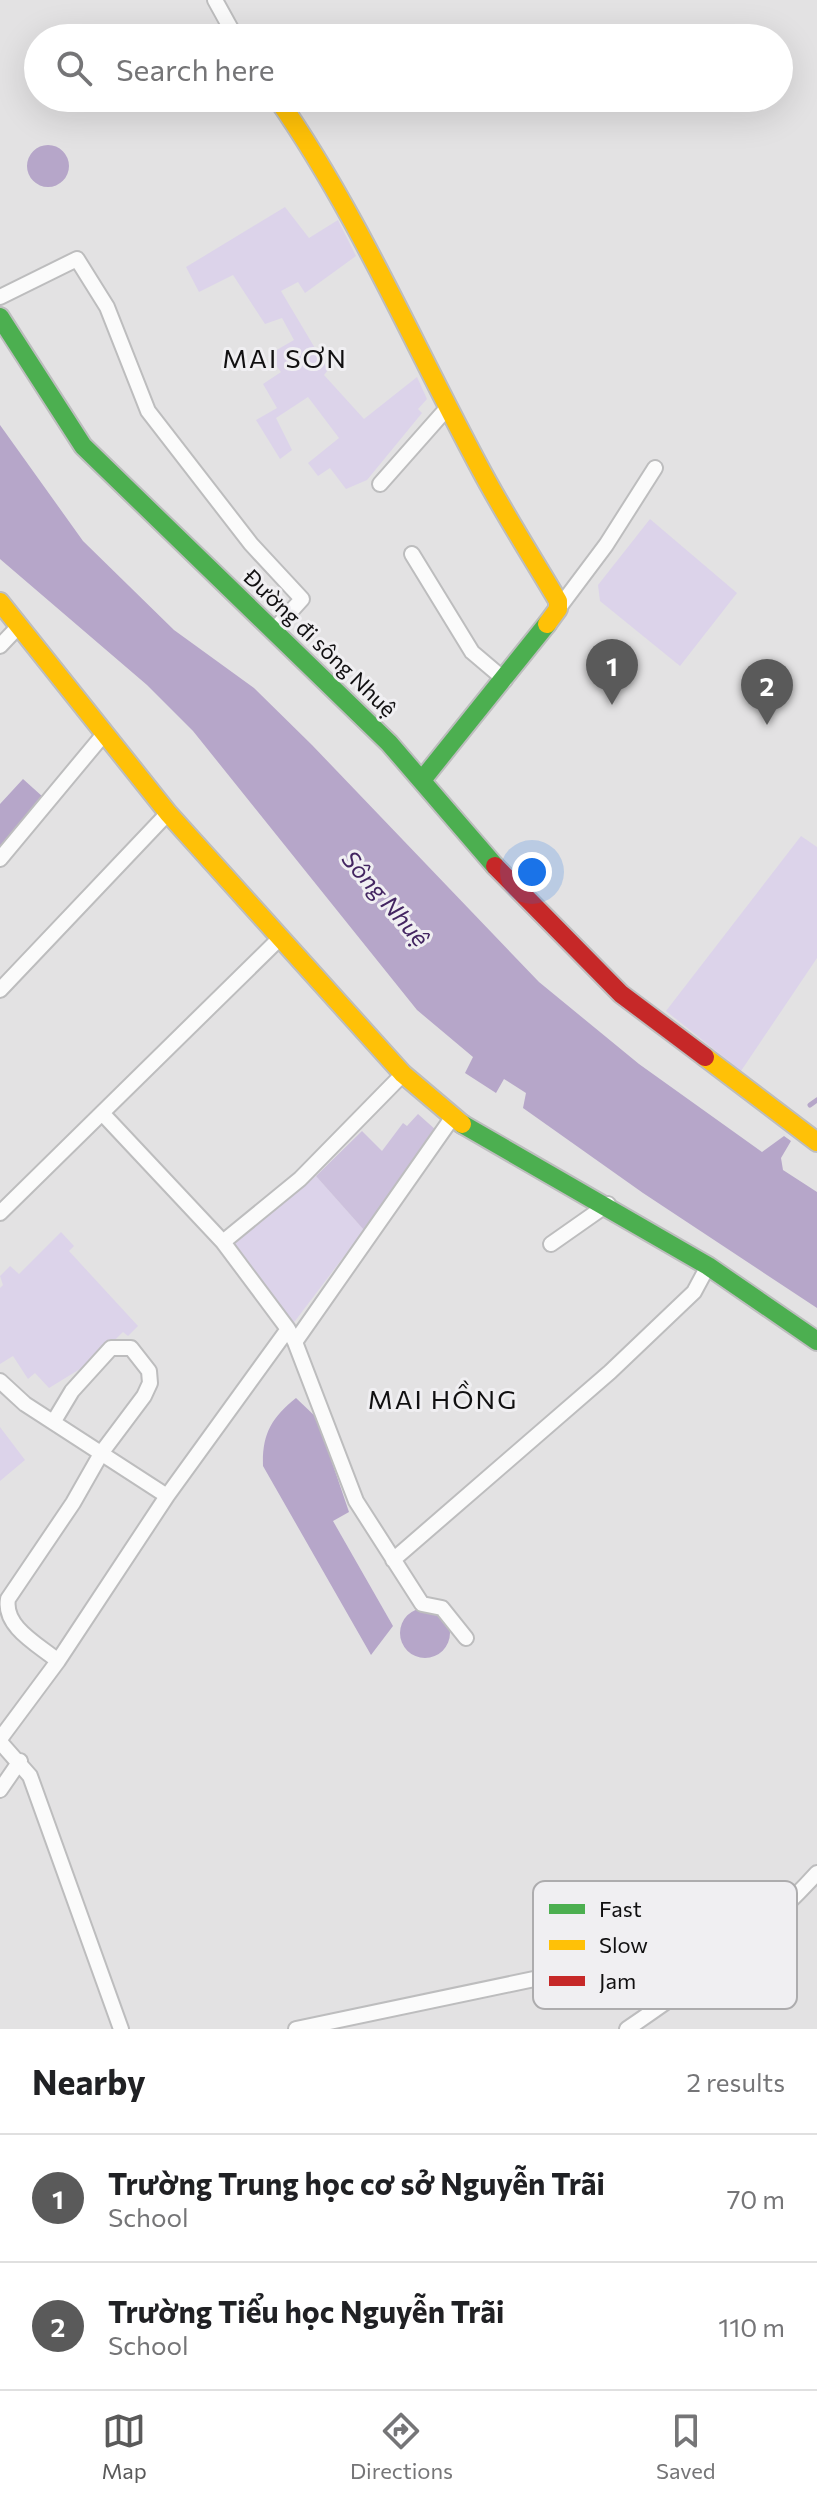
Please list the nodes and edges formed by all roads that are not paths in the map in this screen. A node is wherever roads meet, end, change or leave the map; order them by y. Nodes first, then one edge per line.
1 (215, 0) edge
2 (228, 24) edge
3 (287, 112) edge
4 (0, 297) edge
5 (2, 324) edge
6 (449, 406) junction
7 (655, 468) dead end
8 (380, 484) dead end
9 (412, 554) dead end
10 (0, 602) edge
11 (558, 609) junction
12 (18, 627) junction
13 (273, 631) junction
14 (0, 646) edge
15 (505, 680) junction
16 (104, 734) junction
17 (422, 780) junction
18 (168, 813) junction
19 (0, 859) edge
20 (280, 938) junction
21 (0, 990) edge
22 (403, 1074) junction
23 (102, 1113) junction
24 (452, 1118) junction
25 (817, 1142) edge
26 (608, 1204) junction
27 (0, 1213) edge
28 (223, 1242) junction
29 (551, 1244) dead end
30 (708, 1266) junction
31 (292, 1335) junction
32 (817, 1341) edge
33 (0, 1381) edge
34 (54, 1421) junction
35 (102, 1452) junction
36 (167, 1496) junction
37 (393, 1560) junction
38 (466, 1638) dead end
39 (58, 1661) junction
40 (0, 1740) edge
41 (20, 1761) junction
42 (0, 1790) edge
43 (817, 1873) edge
44 (797, 1893) edge
45 (533, 1979) edge
46 (656, 2009) edge
47 (121, 2029) edge
48 (296, 2029) edge
49 (627, 2029) edge

1 - 2 street
3 - 6 street
4 - 13 street
5 - 13 street, Đường đi sông Nhuệ
6 - 8 street
6 - 11 street
7 - 11 street
9 - 15 street
10 - 12 street
11 - 15 street
12 - 14 street
12 - 16 street
13 - 17 street, Đường đi sông Nhuệ
15 - 17 street
16 - 18 street
16 - 19 street
17 - 25 street, Đường đi sông Nhuệ
18 - 20 street
18 - 21 street
20 - 22 street
20 - 23 street
22 - 24 street
22 - 28 street
23 - 27 street
23 - 28 street
24 - 26 street
24 - 31 street
26 - 29 street
26 - 30 street
28 - 31 street
30 - 32 street
30 - 37 street
31 - 36 street
31 - 37 street
33 - 34 street
34 - 35 street
34 - 35 street
35 - 36 street
35 - 39 street
36 - 39 street
37 - 38 street
39 - 40 street
40 - 41 street
41 - 42 street
41 - 47 street
43 - 44 street
45 - 48 street
46 - 49 street

